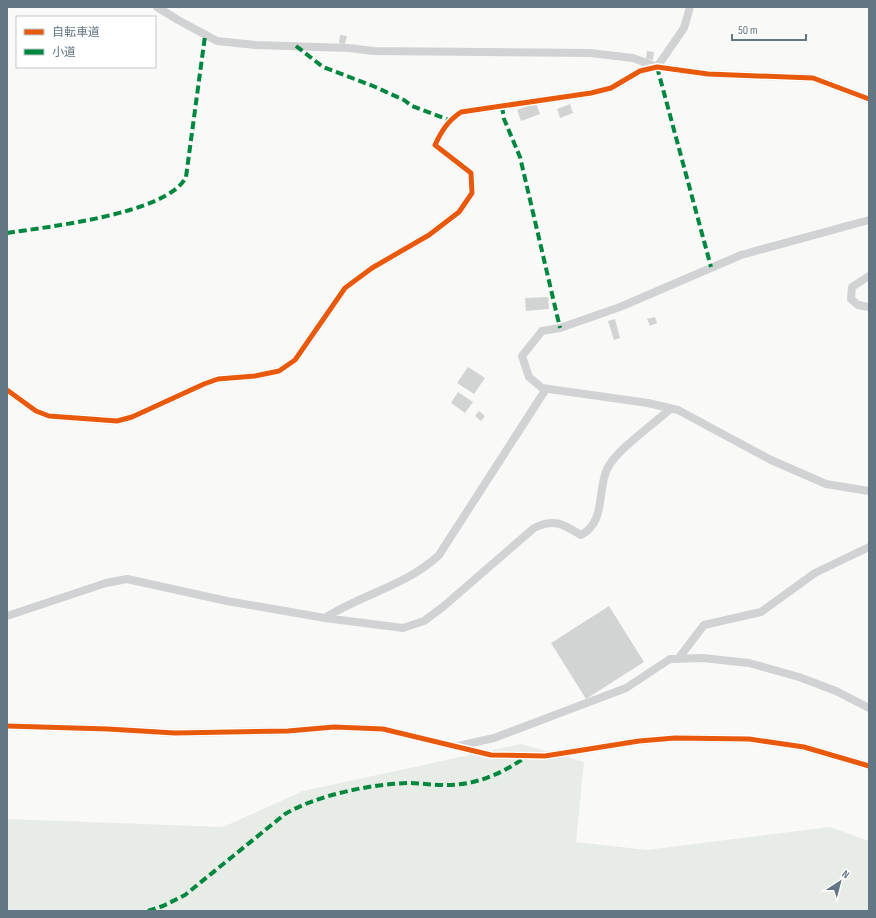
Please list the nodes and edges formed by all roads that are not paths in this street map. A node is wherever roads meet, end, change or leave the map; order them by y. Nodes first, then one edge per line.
1 (157, 7) edge
2 (690, 7) edge
3 (657, 68) junction
4 (869, 99) edge
5 (869, 220) edge
6 (869, 276) edge
7 (869, 307) edge
8 (546, 389) junction
9 (7, 390) edge
10 (670, 409) junction
11 (869, 491) edge
12 (869, 547) edge
13 (7, 616) edge
14 (325, 618) junction
15 (678, 659) junction
16 (869, 708) edge
17 (7, 726) edge
18 (456, 747) junction
19 (869, 766) edge

1 - 3 street
2 - 3 street
3 - 4 street
3 - 9 street
5 - 8 street
6 - 7 street
8 - 10 street
8 - 14 street
10 - 11 street
10 - 14 street
12 - 15 street
13 - 14 street
15 - 16 street
15 - 18 street
17 - 18 street
18 - 19 street

